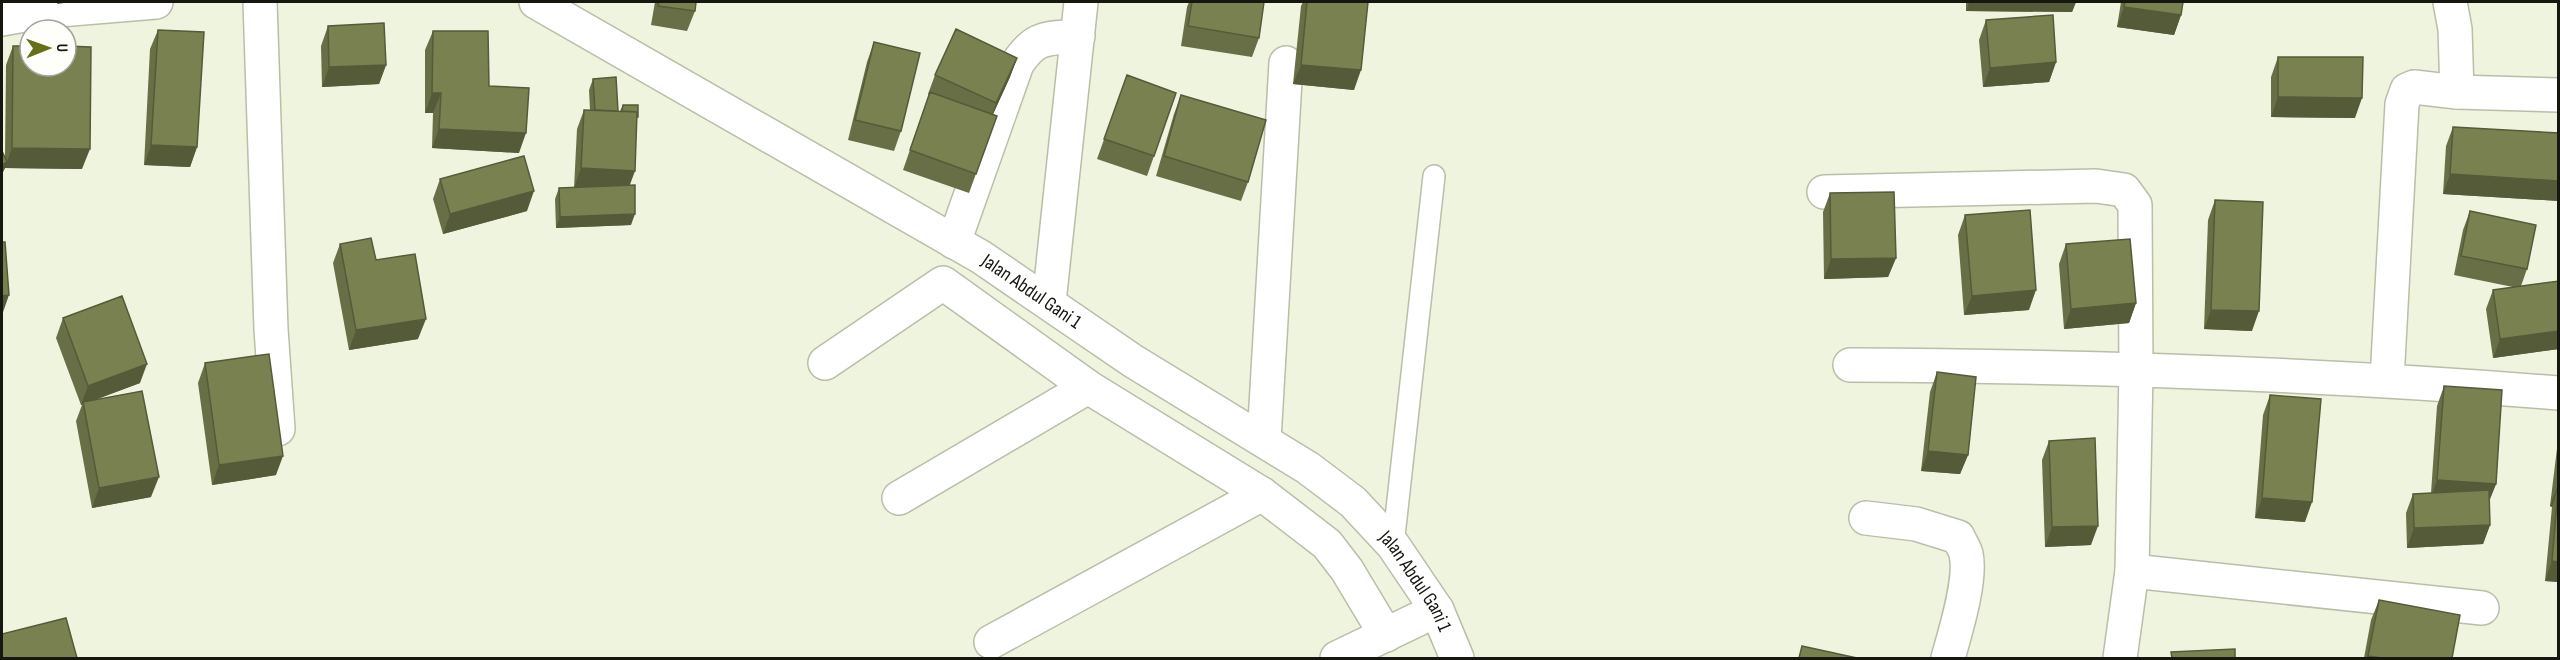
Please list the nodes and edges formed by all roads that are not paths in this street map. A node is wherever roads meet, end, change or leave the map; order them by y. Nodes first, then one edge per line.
1 (156, 2) edge
2 (261, 2) edge
3 (536, 2) edge
4 (1081, 2) edge
5 (2450, 2) edge
6 (2, 19) edge
7 (1078, 36) junction
8 (1286, 63) dead end
9 (2457, 92) junction
10 (2559, 95) edge
11 (1434, 176) dead end
12 (1824, 192) dead end
13 (954, 242) junction
14 (1049, 302) junction
15 (825, 363) dead end
16 (1850, 365) dead end
17 (2136, 372) junction
18 (2387, 380) junction
19 (1088, 387) junction
20 (2559, 393) edge
21 (278, 429) edge
22 (1264, 440) junction
23 (1262, 494) junction
24 (899, 498) dead end
25 (1866, 518) dead end
26 (1394, 545) junction
27 (2132, 571) junction
28 (2482, 608) dead end
29 (1437, 610) junction
30 (1386, 635) junction
31 (991, 642) dead end
32 (1337, 658) edge
33 (1457, 658) edge
34 (1948, 658) edge
35 (2120, 658) edge

1 - 6 street
2 - 21 street
3 - 13 street, Jalan Abdul Gani 1
4 - 7 street
5 - 9 street
7 - 13 street
7 - 14 street
8 - 22 street
9 - 10 street
9 - 18 street
11 - 26 lane
12 - 17 street
13 - 14 street, Jalan Abdul Gani 1
14 - 22 street, Jalan Abdul Gani 1
15 - 19 street
16 - 17 street
17 - 18 street
17 - 27 street
18 - 20 street
19 - 23 street
19 - 24 street
22 - 26 street, Jalan Abdul Gani 1
23 - 30 street
23 - 31 street
25 - 34 street
26 - 29 street, Jalan Abdul Gani 1
27 - 28 street
27 - 35 street
29 - 30 street
29 - 33 street, Jalan Abdul Gani 1
30 - 32 street

